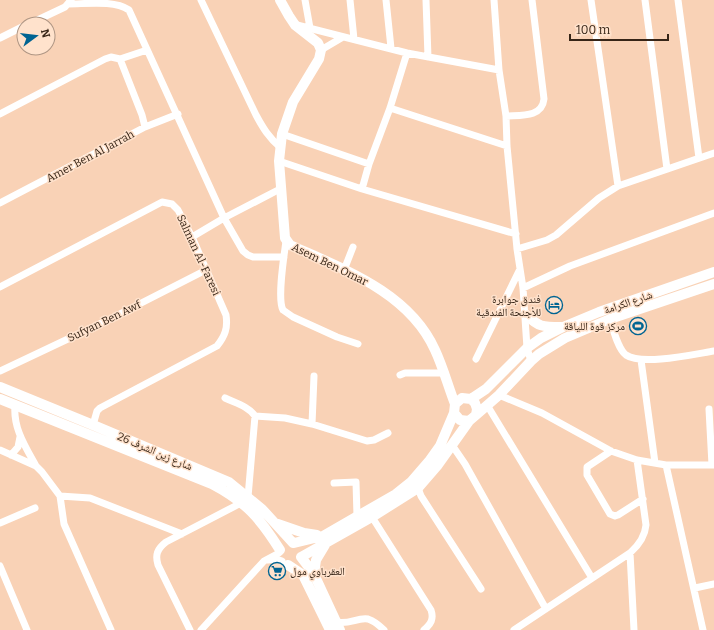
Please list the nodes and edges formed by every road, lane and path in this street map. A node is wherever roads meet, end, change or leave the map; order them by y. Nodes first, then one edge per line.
1 (200, 0) edge
2 (280, 0) edge
3 (304, 0) edge
4 (350, 0) edge
5 (386, 0) edge
6 (426, 0) edge
7 (494, 0) edge
8 (532, 0) edge
9 (591, 0) edge
10 (645, 0) edge
11 (678, 0) edge
12 (70, 2) edge
13 (46, 16) edge
14 (295, 25) junction
15 (310, 28) junction
16 (16, 30) edge
17 (343, 37) junction
18 (0, 38) edge
19 (354, 39) junction
20 (391, 48) junction
21 (147, 50) junction
22 (321, 50) junction
23 (407, 53) junction
24 (428, 57) junction
25 (120, 59) junction
26 (500, 70) junction
27 (390, 108) junction
28 (0, 114) edge
29 (178, 114) junction
30 (506, 116) junction
31 (145, 127) junction
32 (282, 134) junction
33 (507, 146) junction
34 (281, 148) junction
35 (714, 153) edge
36 (699, 158) junction
37 (279, 161) junction
38 (369, 164) junction
39 (667, 169) junction
40 (618, 186) junction
41 (280, 189) junction
42 (362, 189) junction
43 (0, 203) edge
44 (714, 213) edge
45 (224, 218) junction
46 (516, 234) junction
47 (192, 237) junction
48 (286, 241) junction
49 (353, 247) dead end
50 (517, 249) junction
51 (284, 257) junction
52 (206, 270) junction
53 (344, 270) junction
54 (520, 270) junction
55 (714, 272) edge
56 (714, 284) edge
57 (0, 287) edge
58 (523, 288) junction
59 (525, 314) junction
60 (610, 319) junction
61 (563, 327) junction
62 (358, 344) dead end
63 (527, 348) junction
64 (714, 351) edge
65 (476, 360) dead end
66 (641, 360) junction
67 (531, 361) junction
68 (0, 371) edge
69 (314, 376) dead end
70 (400, 376) dead end
71 (446, 378) junction
72 (0, 383) edge
73 (0, 387) edge
74 (499, 394) junction
75 (25, 397) junction
76 (225, 398) dead end
77 (0, 399) edge
78 (460, 404) junction
79 (15, 405) junction
80 (487, 405) junction
81 (709, 408) dead end
82 (255, 416) junction
83 (473, 418) junction
84 (312, 424) junction
85 (93, 425) junction
86 (388, 433) dead end
87 (20, 437) junction
88 (452, 445) junction
89 (0, 450) edge
90 (611, 451) junction
91 (12, 455) junction
92 (637, 460) junction
93 (655, 463) junction
94 (666, 465) junction
95 (713, 465) edge
96 (36, 466) junction
97 (334, 483) dead end
98 (418, 488) junction
99 (60, 496) junction
100 (245, 500) junction
101 (643, 500) junction
102 (34, 508) dead end
103 (357, 516) junction
104 (372, 517) junction
105 (0, 522) edge
106 (274, 523) junction
107 (182, 534) junction
108 (325, 539) junction
109 (293, 543) junction
110 (630, 553) junction
111 (282, 557) junction
112 (301, 557) junction
113 (0, 566) edge
114 (314, 574) junction
115 (592, 578) junction
116 (714, 584) edge
117 (695, 588) junction
118 (481, 589) dead end
119 (546, 609) junction
120 (336, 627) edge
121 (27, 630) edge
122 (111, 630) edge
123 (190, 630) edge
124 (200, 630) edge
125 (384, 630) edge
126 (424, 630) edge
127 (514, 630) edge
128 (634, 630) edge
129 (703, 630) edge

1 - 34 street
2 - 14 street
3 - 15 street
4 - 19 street
5 - 20 street
6 - 24 street
7 - 26 street
8 - 30 street
9 - 40 street
10 - 39 street
11 - 36 street
12 - 13 street
12 - 21 street
14 - 15 street
14 - 22 street
15 - 17 street
16 - 18 street
17 - 19 street
17 - 22 street
19 - 20 street
20 - 23 street
21 - 25 street
21 - 29 street
22 - 32 street, Asem Ben Omar
23 - 24 street
23 - 27 street
24 - 26 street
25 - 28 street
25 - 31 street, Amer Ben Al Jarrah
26 - 30 street
27 - 33 street
27 - 38 street
29 - 31 street
29 - 45 street
30 - 33 street
31 - 43 street, Amer Ben Al Jarrah
32 - 34 street, Asem Ben Omar
32 - 38 street
33 - 46 street
34 - 37 street, Asem Ben Omar
35 - 36 street
36 - 39 street
37 - 41 street, Asem Ben Omar
37 - 42 street
38 - 42 street
39 - 40 street
40 - 50 street
41 - 45 street
41 - 48 street, Asem Ben Omar
42 - 46 street
44 - 58 street
45 - 47 street
45 - 51 street
46 - 50 street
47 - 52 street, Salman Al-Faresi
47 - 57 street, Salman Al-Faresi
48 - 51 street
48 - 53 street, Asem Ben Omar
49 - 53 street
50 - 54 street
51 - 62 street
52 - 68 street, Sufyan Ben Awf
52 - 85 street, Salman Al-Faresi
53 - 71 street, Asem Ben Omar
54 - 58 street
54 - 65 street
55 - 61 street, شارع الكرامة
56 - 60 street, شارع الكرامة
58 - 59 street
59 - 61 street
59 - 63 street
60 - 66 street
60 - 67 street, شارع الكرامة
61 - 63 street, شارع الكرامة
63 - 67 street
63 - 78 street, شارع الكرامة
64 - 66 street
66 - 93 street
67 - 74 street, شارع الكرامة
69 - 84 street
70 - 71 street
71 - 78 street, Asem Ben Omar
72 - 75 street
73 - 75 street, شارع زين الشرف 26
74 - 80 street, شارع الكرامة
74 - 90 street
75 - 85 street, شارع زين الشرف 26
76 - 82 street
77 - 79 street, شارع زين الشرف 26
78 - 83 street
78 - 83 street, Asem Ben Omar
78 - 103 street
79 - 87 street
79 - 100 street, شارع زين الشرف 26
80 - 83 street, شارع الكرامة
80 - 115 street
81 - 95 street
82 - 84 street
82 - 100 street
83 - 88 street, شارع الكرامة
84 - 86 street
85 - 100 street, شارع زين الشرف 26
87 - 91 street
87 - 96 street
88 - 98 street, شارع الكرامة
88 - 119 street
89 - 91 street
90 - 92 street
90 - 101 street
91 - 96 street
92 - 93 street
92 - 101 street
93 - 94 street
94 - 95 street
94 - 117 street
96 - 99 street
97 - 103 street
98 - 104 street, شارع الكرامة
98 - 118 street
99 - 107 street
99 - 122 street
100 - 106 street, شارع زين الشرف 26
100 - 107 street
100 - 111 street, شارع زين الشرف 26
101 - 110 street
102 - 105 street
103 - 108 street
104 - 108 street, شارع الكرامة
104 - 126 street
106 - 108 street
106 - 109 street, شارع زين الشرف 26
107 - 123 street
108 - 109 street
108 - 112 street
108 - 114 street
109 - 111 street
109 - 112 street
110 - 115 street
110 - 128 street
111 - 112 street
111 - 120 street, شارع زين الشرف 26
111 - 124 street
112 - 114 street
113 - 121 street
114 - 120 street
115 - 119 street
116 - 117 street
117 - 129 street
119 - 127 street
120 - 125 street

